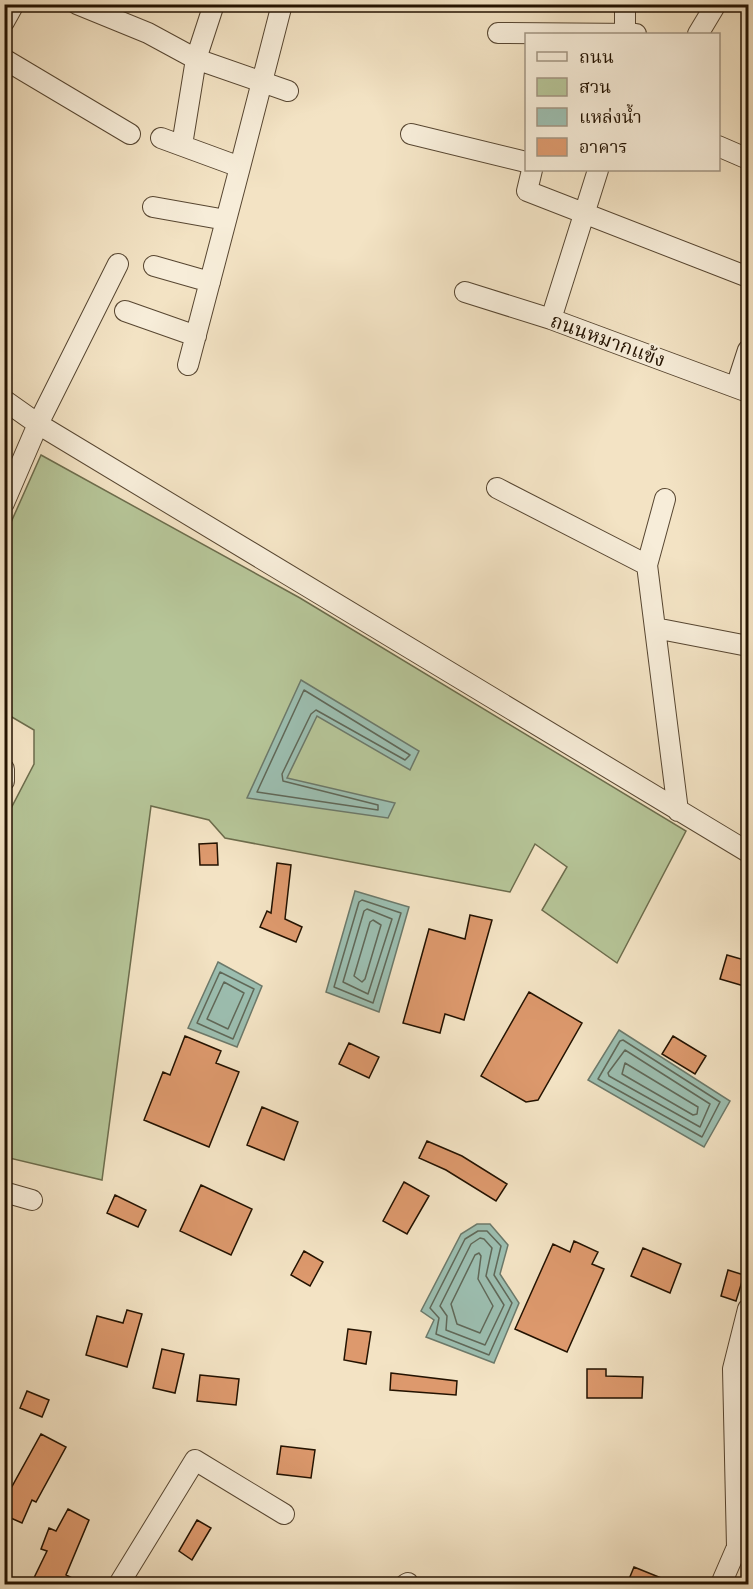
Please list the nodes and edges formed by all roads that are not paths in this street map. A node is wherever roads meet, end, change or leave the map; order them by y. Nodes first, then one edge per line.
1 (14, 4) edge
2 (77, 4) edge
3 (214, 4) edge
4 (282, 4) edge
5 (625, 4) edge
6 (716, 4) edge
7 (4, 22) edge
8 (498, 33) dead end
9 (525, 33) edge
10 (629, 33) edge
11 (699, 33) edge
12 (4, 59) edge
13 (196, 59) junction
14 (262, 82) junction
15 (288, 91) dead end
16 (411, 134) dead end
17 (130, 135) dead end
18 (161, 138) dead end
19 (182, 145) junction
20 (720, 147) edge
21 (748, 159) edge
22 (525, 162) edge
23 (240, 166) junction
24 (532, 171) edge
25 (598, 171) edge
26 (153, 207) dead end
27 (583, 215) junction
28 (226, 220) junction
29 (118, 264) dead end
30 (154, 266) dead end
31 (748, 277) edge
32 (210, 282) junction
33 (465, 292) dead end
34 (125, 311) dead end
35 (552, 319) junction
36 (196, 336) junction
37 (748, 350) edge
38 (188, 365) dead end
39 (742, 389) edge
40 (4, 400) edge
41 (38, 424) junction
42 (498, 488) dead end
43 (665, 499) dead end
44 (4, 503) edge
45 (647, 565) junction
46 (655, 628) junction
47 (748, 646) edge
48 (4, 769) edge
49 (4, 781) edge
50 (678, 811) junction
51 (748, 852) edge
52 (4, 1192) edge
53 (32, 1200) dead end
54 (748, 1309) edge
55 (284, 1514) dead end
56 (119, 1584) edge
57 (722, 1584) edge

1 - 7 street
2 - 13 street
3 - 13 street
4 - 14 street
5 - 10 street
6 - 11 street
8 - 9 street
12 - 17 street
13 - 14 street
13 - 19 street
14 - 15 street
14 - 23 street
16 - 22 street
18 - 19 street
19 - 23 street
20 - 21 street
23 - 28 street
24 - 27 street
25 - 27 street
26 - 28 street
27 - 31 street
27 - 35 street
28 - 32 street
29 - 41 street
30 - 32 street
32 - 36 street
33 - 35 street, ถนนหมากแข้ง
34 - 36 street
35 - 39 street, ถนนหมากแข้ง
36 - 38 street
37 - 39 street
40 - 41 street
41 - 44 street
41 - 50 street
42 - 45 street
43 - 45 street
45 - 46 street
46 - 47 street
46 - 50 street
48 - 49 street
50 - 51 street
52 - 53 street
54 - 57 street
55 - 56 street

